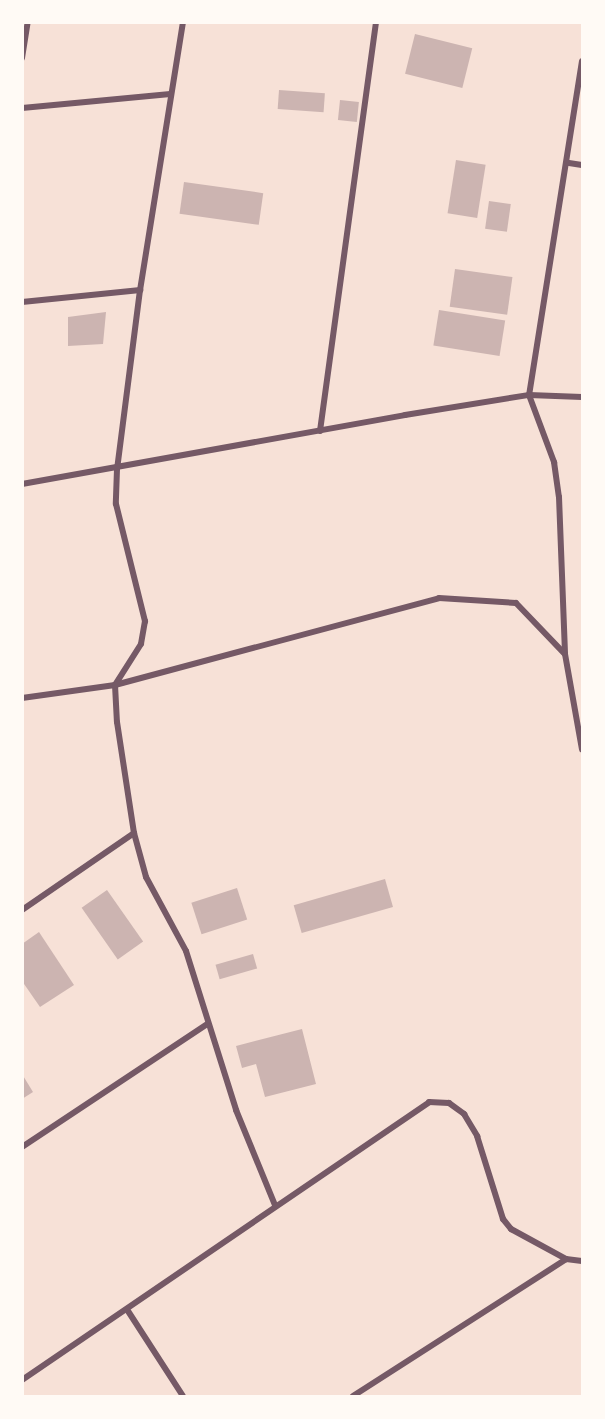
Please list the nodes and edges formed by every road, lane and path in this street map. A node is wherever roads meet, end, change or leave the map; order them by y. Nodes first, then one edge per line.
1 (28, 22) edge
2 (183, 22) edge
3 (376, 22) edge
4 (22, 58) edge
5 (582, 61) edge
6 (170, 94) junction
7 (22, 108) edge
8 (568, 163) junction
9 (582, 165) edge
10 (140, 290) junction
11 (22, 302) edge
12 (530, 395) junction
13 (582, 397) edge
14 (320, 431) junction
15 (117, 469) junction
16 (22, 484) edge
17 (565, 654) junction
18 (115, 685) junction
19 (22, 698) edge
20 (582, 750) edge
21 (134, 833) junction
22 (22, 910) edge
23 (207, 1024) junction
24 (22, 1146) edge
25 (275, 1205) junction
26 (566, 1259) junction
27 (582, 1261) edge
28 (128, 1311) junction
29 (22, 1380) edge
30 (183, 1396) edge
31 (354, 1396) edge

1 - 4 street
2 - 6 street
3 - 14 street
5 - 8 street
6 - 7 street
6 - 10 street
8 - 9 street
8 - 12 street
10 - 11 street
10 - 15 street
12 - 13 street
12 - 14 street
12 - 17 street
14 - 15 street
15 - 16 street
15 - 18 street
17 - 18 street
17 - 20 street
18 - 19 street
18 - 21 street
21 - 22 street
21 - 23 street
23 - 24 street
23 - 25 street
25 - 26 street
25 - 28 street
26 - 27 street
26 - 31 street
28 - 29 street
28 - 30 street

